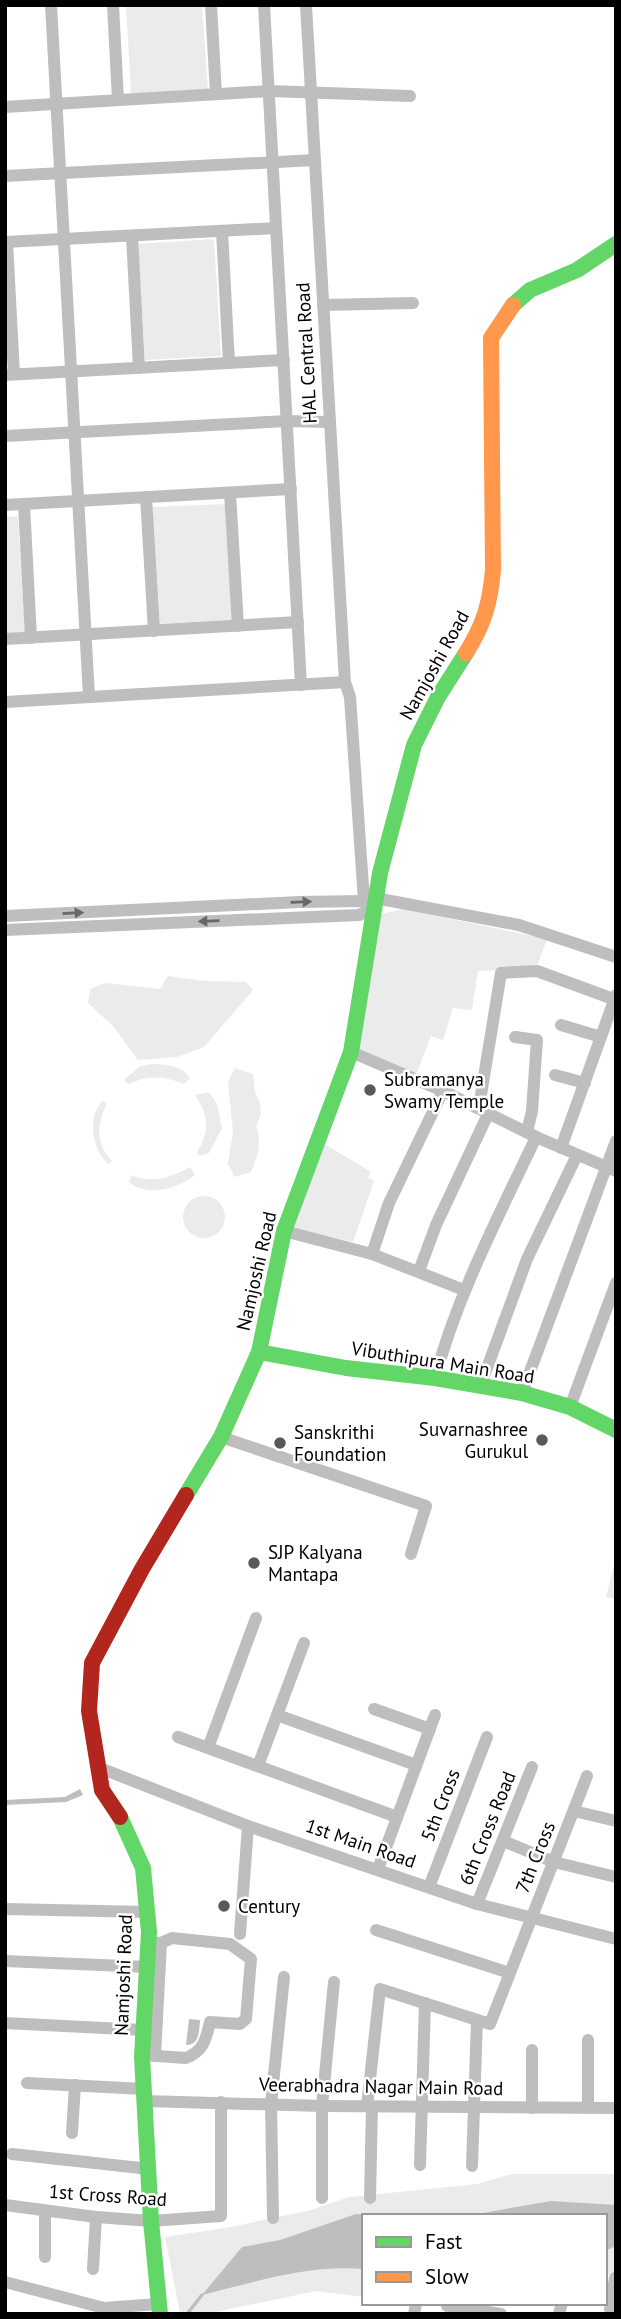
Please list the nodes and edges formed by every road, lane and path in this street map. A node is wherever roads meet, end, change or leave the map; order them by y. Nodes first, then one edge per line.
1 (51, 5) edge
2 (113, 5) edge
3 (211, 5) edge
4 (264, 5) edge
5 (306, 5) edge
6 (269, 91) junction
7 (311, 92) junction
8 (216, 94) junction
9 (410, 96) dead end
10 (118, 100) junction
11 (57, 103) junction
12 (5, 107) edge
13 (315, 160) junction
14 (273, 162) junction
15 (61, 173) junction
16 (5, 176) edge
17 (276, 228) junction
18 (222, 231) junction
19 (132, 236) junction
20 (64, 239) junction
21 (6, 242) edge
22 (616, 244) edge
23 (413, 303) dead end
24 (323, 304) junction
25 (284, 360) junction
26 (229, 363) junction
27 (139, 368) junction
28 (72, 371) junction
29 (10, 374) edge
30 (287, 421) junction
31 (330, 422) junction
32 (75, 433) junction
33 (5, 436) edge
34 (291, 489) junction
35 (230, 493) junction
36 (146, 497) junction
37 (79, 501) junction
38 (23, 504) junction
39 (5, 505) edge
40 (298, 622) junction
41 (238, 626) junction
42 (154, 631) junction
43 (86, 634) junction
44 (31, 638) junction
45 (5, 639) edge
46 (345, 682) junction
47 (301, 685) junction
48 (89, 697) junction
49 (5, 702) edge
50 (371, 903) junction
51 (5, 916) edge
52 (5, 930) edge
53 (616, 957) edge
54 (615, 998) edge
55 (562, 1025) dead end
56 (515, 1037) dead end
57 (601, 1037) junction
58 (351, 1052) junction
59 (555, 1076) dead end
60 (585, 1083) junction
61 (443, 1091) junction
62 (484, 1110) junction
63 (531, 1135) junction
64 (616, 1140) edge
65 (561, 1148) junction
66 (576, 1155) junction
67 (611, 1169) edge
68 (284, 1231) junction
69 (372, 1254) junction
70 (419, 1271) junction
71 (616, 1283) edge
72 (464, 1290) junction
73 (259, 1352) junction
74 (435, 1378) junction
75 (480, 1387) junction
76 (522, 1393) junction
77 (570, 1407) junction
78 (615, 1428) edge
79 (221, 1437) junction
80 (411, 1554) dead end
81 (256, 1618) dead end
82 (303, 1643) dead end
83 (374, 1709) dead end
84 (277, 1715) junction
85 (435, 1715) dead end
86 (430, 1730) junction
87 (178, 1737) dead end
88 (487, 1737) dead end
89 (208, 1748) junction
90 (416, 1765) junction
91 (258, 1766) junction
92 (532, 1767) dead end
93 (100, 1769) junction
94 (587, 1776) dead end
95 (574, 1811) junction
96 (397, 1817) junction
97 (616, 1821) edge
98 (248, 1826) junction
99 (503, 1841) junction
100 (554, 1862) junction
101 (378, 1869) junction
102 (616, 1877) edge
103 (429, 1887) junction
104 (477, 1904) junction
105 (5, 1909) edge
106 (147, 1912) junction
107 (531, 1918) junction
108 (376, 1930) dead end
109 (240, 1934) dead end
110 (616, 1939) edge
111 (155, 1942) junction
112 (5, 1961) edge
113 (148, 1967) junction
114 (510, 1973) junction
115 (284, 1977) dead end
116 (334, 1982) dead end
117 (425, 2003) junction
118 (477, 2020) junction
119 (5, 2023) edge
120 (143, 2030) junction
121 (588, 2040) dead end
122 (532, 2050) dead end
123 (149, 2055) junction
124 (27, 2083) dead end
125 (75, 2085) junction
126 (145, 2095) junction
127 (220, 2102) junction
128 (271, 2104) junction
129 (322, 2106) junction
130 (370, 2106) junction
131 (422, 2107) junction
132 (473, 2108) junction
133 (533, 2108) junction
134 (588, 2108) junction
135 (616, 2108) edge
136 (72, 2133) dead end
137 (12, 2154) dead end
138 (419, 2165) dead end
139 (472, 2166) dead end
140 (149, 2169) junction
141 (322, 2198) dead end
142 (370, 2198) dead end
143 (5, 2205) edge
144 (45, 2211) junction
145 (96, 2217) junction
146 (273, 2218) dead end
147 (151, 2221) junction
148 (45, 2257) dead end
149 (93, 2269) dead end
150 (615, 2278) edge
151 (5, 2282) edge
152 (447, 2306) dead end
153 (159, 2309) edge
154 (612, 2311) edge
155 (501, 2314) edge

1 - 11 street
2 - 10 street
3 - 8 street
4 - 6 street
5 - 7 street, HAL Central Road
6 - 7 street
6 - 8 street
6 - 14 street
7 - 9 street
7 - 13 street, HAL Central Road
8 - 10 street
10 - 11 street
11 - 12 street
11 - 15 street
13 - 14 street
13 - 24 street, HAL Central Road
14 - 15 street
14 - 17 street
15 - 16 street
15 - 20 street
17 - 18 street
17 - 25 street
18 - 19 street
18 - 26 street
19 - 20 street
19 - 27 street
20 - 21 street
20 - 28 street
21 - 29 street
22 - 50 main road, Namjoshi Road
23 - 24 street
24 - 31 street, HAL Central Road
25 - 26 street
25 - 30 street
26 - 27 street
27 - 28 street
28 - 29 street
28 - 32 street
30 - 31 street
30 - 32 street
30 - 34 street
31 - 46 street, HAL Central Road
32 - 33 street
32 - 37 street
34 - 35 street
34 - 40 street
35 - 36 street
35 - 41 street
36 - 37 street
36 - 42 street
37 - 38 street
37 - 43 street
38 - 39 street
38 - 44 street
40 - 41 street
40 - 47 street
41 - 42 street
42 - 43 street
43 - 44 street
43 - 48 street
44 - 45 street
46 - 47 street
46 - 50 street, HAL Central Road
47 - 48 street
48 - 49 street
51 -> 50 street
50 -> 52 street
50 - 53 street
50 - 58 main road, Namjoshi Road
54 - 57 street
54 - 62 street
55 - 57 street
56 - 63 street
57 - 60 street
58 - 61 street
58 - 68 main road, Namjoshi Road
59 - 60 street
60 - 65 street
61 - 62 street
61 - 69 street
62 - 63 street
62 - 70 street
63 - 65 street
63 - 72 street
64 - 67 street
65 - 66 street
66 - 67 street
66 - 75 street
67 - 76 street
68 - 69 street
68 - 73 main road, Namjoshi Road
69 - 70 street
70 - 72 street
71 - 77 street
72 - 74 street
73 - 74 main road, Vibuthipura Main Road
73 - 79 main road, Namjoshi Road
74 - 75 main road, Vibuthipura Main Road
75 - 76 main road, Vibuthipura Main Road
76 - 77 main road, Vibuthipura Main Road
77 - 78 main road, Vibuthipura Main Road
79 - 80 street
79 - 93 main road, Namjoshi Road
81 - 89 street
82 - 84 street
83 - 86 street
84 - 90 street
84 - 91 street
85 - 86 street
86 - 90 street
87 - 89 street
88 - 103 street, 5th Cross
89 - 91 street
90 - 96 street
91 - 96 street
92 - 99 street, 6th Cross Road
93 - 98 street, 1st Main Road
93 - 106 main road, Namjoshi Road
94 - 95 street, 7th Cross
95 - 97 street
95 - 100 street, 7th Cross
96 - 101 street
98 - 101 street, 1st Main Road
98 - 109 street
99 - 100 street
99 - 104 street, 6th Cross Road
100 - 102 street
100 - 107 street, 7th Cross
101 - 103 street, 1st Main Road
103 - 104 street, 1st Main Road
104 - 107 street, 1st Main Road
105 - 106 street
106 - 111 main road, Namjoshi Road
107 - 110 street, 1st Main Road
107 - 114 street, 7th Cross
108 - 114 street
111 - 113 main road, Namjoshi Road
111 - 123 street
111 - 123 street
112 - 113 street
113 - 120 main road, Namjoshi Road
114 - 118 street, 7th Cross
115 - 128 street
116 - 129 street
117 - 118 street
117 - 130 street
117 - 131 street
118 - 132 street
119 - 120 street
120 - 123 main road, Namjoshi Road
121 - 134 street
122 - 133 street
123 - 126 main road, Namjoshi Road
124 - 125 street, Veerabhadra Nagar Main Road
125 - 126 street, Veerabhadra Nagar Main Road
125 - 136 street
126 - 127 street, Veerabhadra Nagar Main Road
126 - 140 main road, Namjoshi Road
127 - 128 street, Veerabhadra Nagar Main Road
127 - 147 street, 1st Cross Road
128 - 129 street, Veerabhadra Nagar Main Road
128 - 146 street
129 - 130 street, Veerabhadra Nagar Main Road
129 - 141 street
130 - 131 street, Veerabhadra Nagar Main Road
130 - 142 street
131 - 132 street, Veerabhadra Nagar Main Road
131 - 138 street
132 - 133 street, Veerabhadra Nagar Main Road
132 - 139 street
133 - 134 street, Veerabhadra Nagar Main Road
134 - 135 street, Veerabhadra Nagar Main Road
137 - 140 street
140 - 147 main road, Namjoshi Road
143 - 144 street, 1st Cross Road
144 - 145 street, 1st Cross Road
144 - 148 street
145 - 147 street, 1st Cross Road
145 - 149 street
147 - 153 main road, Namjoshi Road
150 - 154 street
151 - 153 street
152 - 155 street

